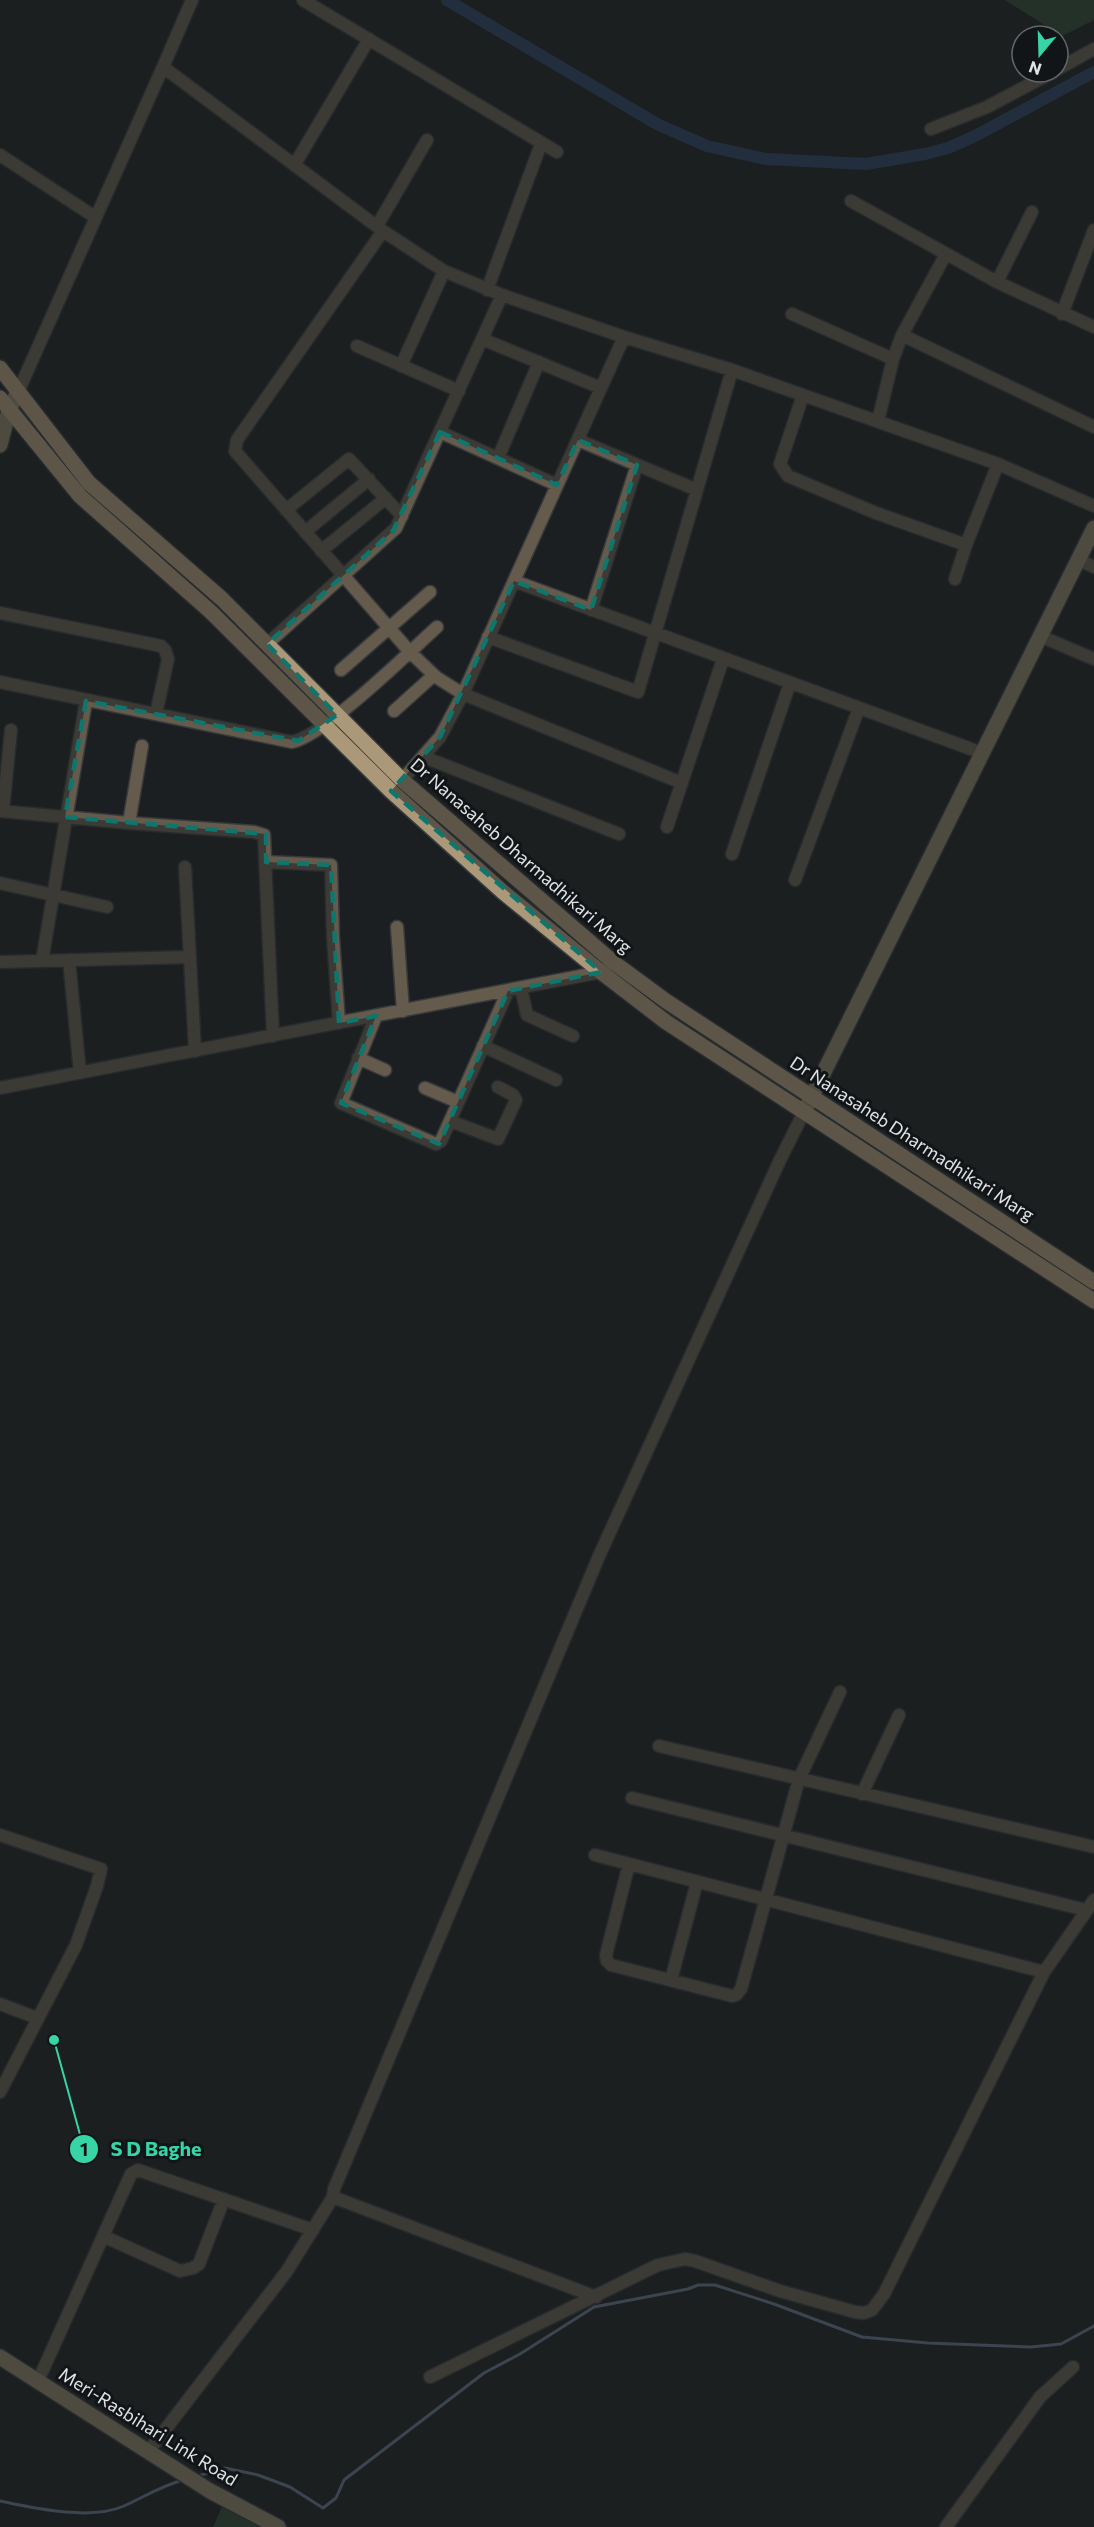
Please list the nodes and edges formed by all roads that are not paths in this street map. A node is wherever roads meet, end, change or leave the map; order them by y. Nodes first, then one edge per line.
1 (192, 0) edge
2 (303, 0) edge
3 (369, 39) junction
4 (1094, 49) edge
5 (1070, 62) edge
6 (164, 67) junction
7 (1030, 84) edge
8 (931, 129) dead end
9 (427, 140) dead end
10 (541, 144) junction
11 (557, 152) dead end
12 (0, 155) edge
13 (295, 164) junction
14 (851, 201) dead end
15 (1032, 212) dead end
16 (95, 217) junction
17 (380, 228) junction
18 (1094, 231) edge
19 (946, 254) junction
20 (444, 271) junction
21 (997, 282) junction
22 (486, 290) junction
23 (502, 295) junction
24 (1062, 314) junction
25 (792, 315) dead end
26 (1094, 327) edge
27 (902, 335) junction
28 (624, 337) junction
29 (482, 339) junction
30 (357, 346) dead end
31 (893, 359) junction
32 (539, 362) junction
33 (401, 366) junction
34 (0, 368) edge
35 (732, 370) junction
36 (601, 388) junction
37 (459, 391) junction
38 (18, 392) junction
39 (803, 395) junction
40 (4, 404) edge
41 (878, 421) junction
42 (1094, 427) edge
43 (440, 432) junction
44 (578, 440) junction
45 (0, 445) edge
46 (498, 458) junction
47 (998, 464) junction
48 (638, 465) junction
49 (369, 479) junction
50 (557, 485) junction
51 (697, 490) junction
52 (386, 498) junction
53 (1094, 506) edge
54 (286, 510) junction
55 (402, 516) junction
56 (1094, 529) edge
57 (305, 532) junction
58 (966, 545) junction
59 (321, 551) junction
60 (1078, 560) junction
61 (1094, 567) edge
62 (343, 577) junction
63 (955, 579) dead end
64 (514, 581) junction
65 (430, 592) dead end
66 (591, 610) junction
67 (0, 613) edge
68 (437, 627) dead end
69 (390, 629) junction
70 (655, 633) junction
71 (1040, 636) junction
72 (488, 638) junction
73 (267, 644) junction
74 (410, 652) junction
75 (723, 658) junction
76 (1094, 659) edge
77 (341, 670) dead end
78 (434, 675) junction
79 (0, 682) edge
80 (790, 683) junction
81 (463, 694) junction
82 (86, 700) junction
83 (859, 708) junction
84 (394, 711) dead end
85 (156, 714) junction
86 (337, 715) junction
87 (323, 726) junction
88 (11, 730) dead end
89 (142, 746) dead end
90 (982, 753) junction
91 (424, 757) junction
92 (681, 783) junction
93 (396, 786) junction
94 (2, 811) edge
95 (65, 817) junction
96 (129, 824) junction
97 (667, 827) dead end
98 (619, 834) dead end
99 (732, 854) dead end
100 (266, 862) junction
101 (185, 867) dead end
102 (795, 880) dead end
103 (0, 883) edge
104 (52, 894) junction
105 (107, 907) dead end
106 (397, 927) dead end
107 (190, 957) junction
108 (69, 960) junction
109 (42, 961) junction
110 (0, 962) edge
111 (607, 967) junction
112 (520, 988) junction
113 (508, 991) junction
114 (403, 1011) junction
115 (376, 1016) junction
116 (339, 1023) junction
117 (273, 1036) junction
118 (573, 1036) dead end
119 (483, 1046) junction
120 (195, 1051) junction
121 (358, 1058) junction
122 (386, 1070) dead end
123 (80, 1073) junction
124 (556, 1080) dead end
125 (498, 1087) dead end
126 (0, 1088) edge
127 (425, 1088) dead end
128 (811, 1097) junction
129 (458, 1102) junction
130 (804, 1112) junction
131 (450, 1121) junction
132 (1094, 1282) edge
133 (1094, 1301) edge
134 (840, 1692) dead end
135 (898, 1715) dead end
136 (659, 1746) dead end
137 (799, 1779) junction
138 (862, 1794) junction
139 (632, 1798) dead end
140 (0, 1835) edge
141 (782, 1835) junction
142 (1094, 1847) edge
143 (595, 1855) dead end
144 (629, 1864) junction
145 (697, 1882) junction
146 (765, 1900) junction
147 (1090, 1905) edge
148 (1044, 1972) junction
149 (671, 1980) junction
150 (0, 2004) edge
151 (37, 2018) junction
152 (0, 2092) edge
153 (333, 2197) junction
154 (224, 2199) junction
155 (313, 2230) junction
156 (103, 2236) junction
157 (596, 2297) junction
158 (0, 2357) edge
159 (1073, 2367) dead end
160 (430, 2377) dead end
161 (38, 2381) junction
162 (147, 2452) junction
163 (278, 2527) edge
164 (946, 2527) edge

1 - 6 street
2 - 3 street
3 - 10 street
3 - 13 street
4 - 5 street
6 - 13 street
6 - 16 street
7 - 8 street
9 - 17 street
10 - 11 street
10 - 22 street
12 - 16 street
13 - 17 street
14 - 19 street
15 - 21 street
16 - 38 street
17 - 20 street
17 - 54 street
18 - 24 street
19 - 21 street
19 - 27 street
20 - 22 street
20 - 33 street
21 - 24 street
22 - 23 street
23 - 28 street
23 - 29 street
24 - 26 street
25 - 31 street
27 - 31 street
27 - 42 street
28 - 35 street
28 - 36 street
29 - 32 street
29 - 37 street
30 - 33 street
31 - 41 street
32 - 36 street
32 - 46 street
33 - 37 street
34 - 38 main road, Dr Nanasaheb Dharmadhikari Marg
35 - 39 street
35 - 51 street
36 - 44 street
37 - 43 street
38 - 40 street
38 - 73 main road, Dr Nanasaheb Dharmadhikari Marg
39 - 41 street
39 - 58 street
40 - 45 street
40 - 87 main road, Dr Nanasaheb Dharmadhikari Marg
41 - 47 street
43 - 46 street
43 - 55 street
44 - 48 street
44 - 50 street
46 - 50 street
47 - 53 street
47 - 58 street
48 - 51 street
48 - 66 street
49 - 52 street
49 - 54 street
49 - 57 street
50 - 64 street
51 - 70 street
52 - 55 street
52 - 59 street
54 - 57 street
55 - 62 street
56 - 60 street
57 - 59 street
58 - 63 street
59 - 62 street
60 - 61 street
60 - 71 street
62 - 69 street
62 - 73 street
64 - 66 street
64 - 72 street
65 - 69 street
66 - 70 street
67 - 85 street
68 - 74 street
69 - 74 street
69 - 77 street
70 - 72 street
70 - 75 street
71 - 76 street
71 - 90 street
72 - 81 street
73 - 86 main road, Dr Nanasaheb Dharmadhikari Marg
74 - 78 street
74 - 86 street
75 - 80 street
75 - 92 street
78 - 81 street
78 - 84 street
79 - 82 street
80 - 83 street
80 - 99 street
81 - 91 street
81 - 92 street
82 - 85 street
82 - 95 street
83 - 90 street
83 - 102 street
85 - 87 street
86 - 87 street
86 - 93 main road, Dr Nanasaheb Dharmadhikari Marg
87 - 93 main road, Dr Nanasaheb Dharmadhikari Marg
88 - 94 street
89 - 96 street
90 - 128 street
91 - 93 street
91 - 98 street
92 - 97 street
93 - 111 main road, Dr Nanasaheb Dharmadhikari Marg
94 - 95 street
95 - 96 street
95 - 104 street
96 - 100 street
100 - 116 street
100 - 117 street
101 - 107 street
103 - 104 street
104 - 105 street
104 - 109 street
106 - 114 street
107 - 108 street
107 - 120 street
108 - 109 street
108 - 123 street
109 - 110 street
111 - 112 street
111 - 128 main road, Dr Nanasaheb Dharmadhikari Marg
111 - 130 main road, Dr Nanasaheb Dharmadhikari Marg
112 - 113 street
112 - 118 street
113 - 114 street
113 - 119 street
114 - 115 street
115 - 116 street
115 - 121 street
116 - 117 street
117 - 120 street
119 - 124 street
119 - 129 street
120 - 123 street
121 - 122 street
121 - 131 street
123 - 126 street
125 - 131 street
127 - 129 street
128 - 130 street
128 - 132 main road, Dr Nanasaheb Dharmadhikari Marg
129 - 131 street
130 - 133 main road, Dr Nanasaheb Dharmadhikari Marg
130 - 153 street
134 - 137 street
135 - 138 street
136 - 137 street
137 - 138 street
137 - 141 street
138 - 142 street
139 - 141 street
140 - 151 street
141 - 146 street
141 - 147 street
143 - 144 street
144 - 145 street
144 - 149 street
145 - 146 street
145 - 149 street
146 - 148 street
146 - 149 street
147 - 148 street
148 - 157 street
150 - 151 street
151 - 152 street
153 - 155 street
153 - 157 street
154 - 155 street
154 - 156 street
154 - 156 street
155 - 162 street
156 - 161 street
157 - 160 street
158 - 161 street, Meri-Rasbihari Link Road
159 - 164 street
161 - 162 street, Meri-Rasbihari Link Road
162 - 163 street, Meri-Rasbihari Link Road

